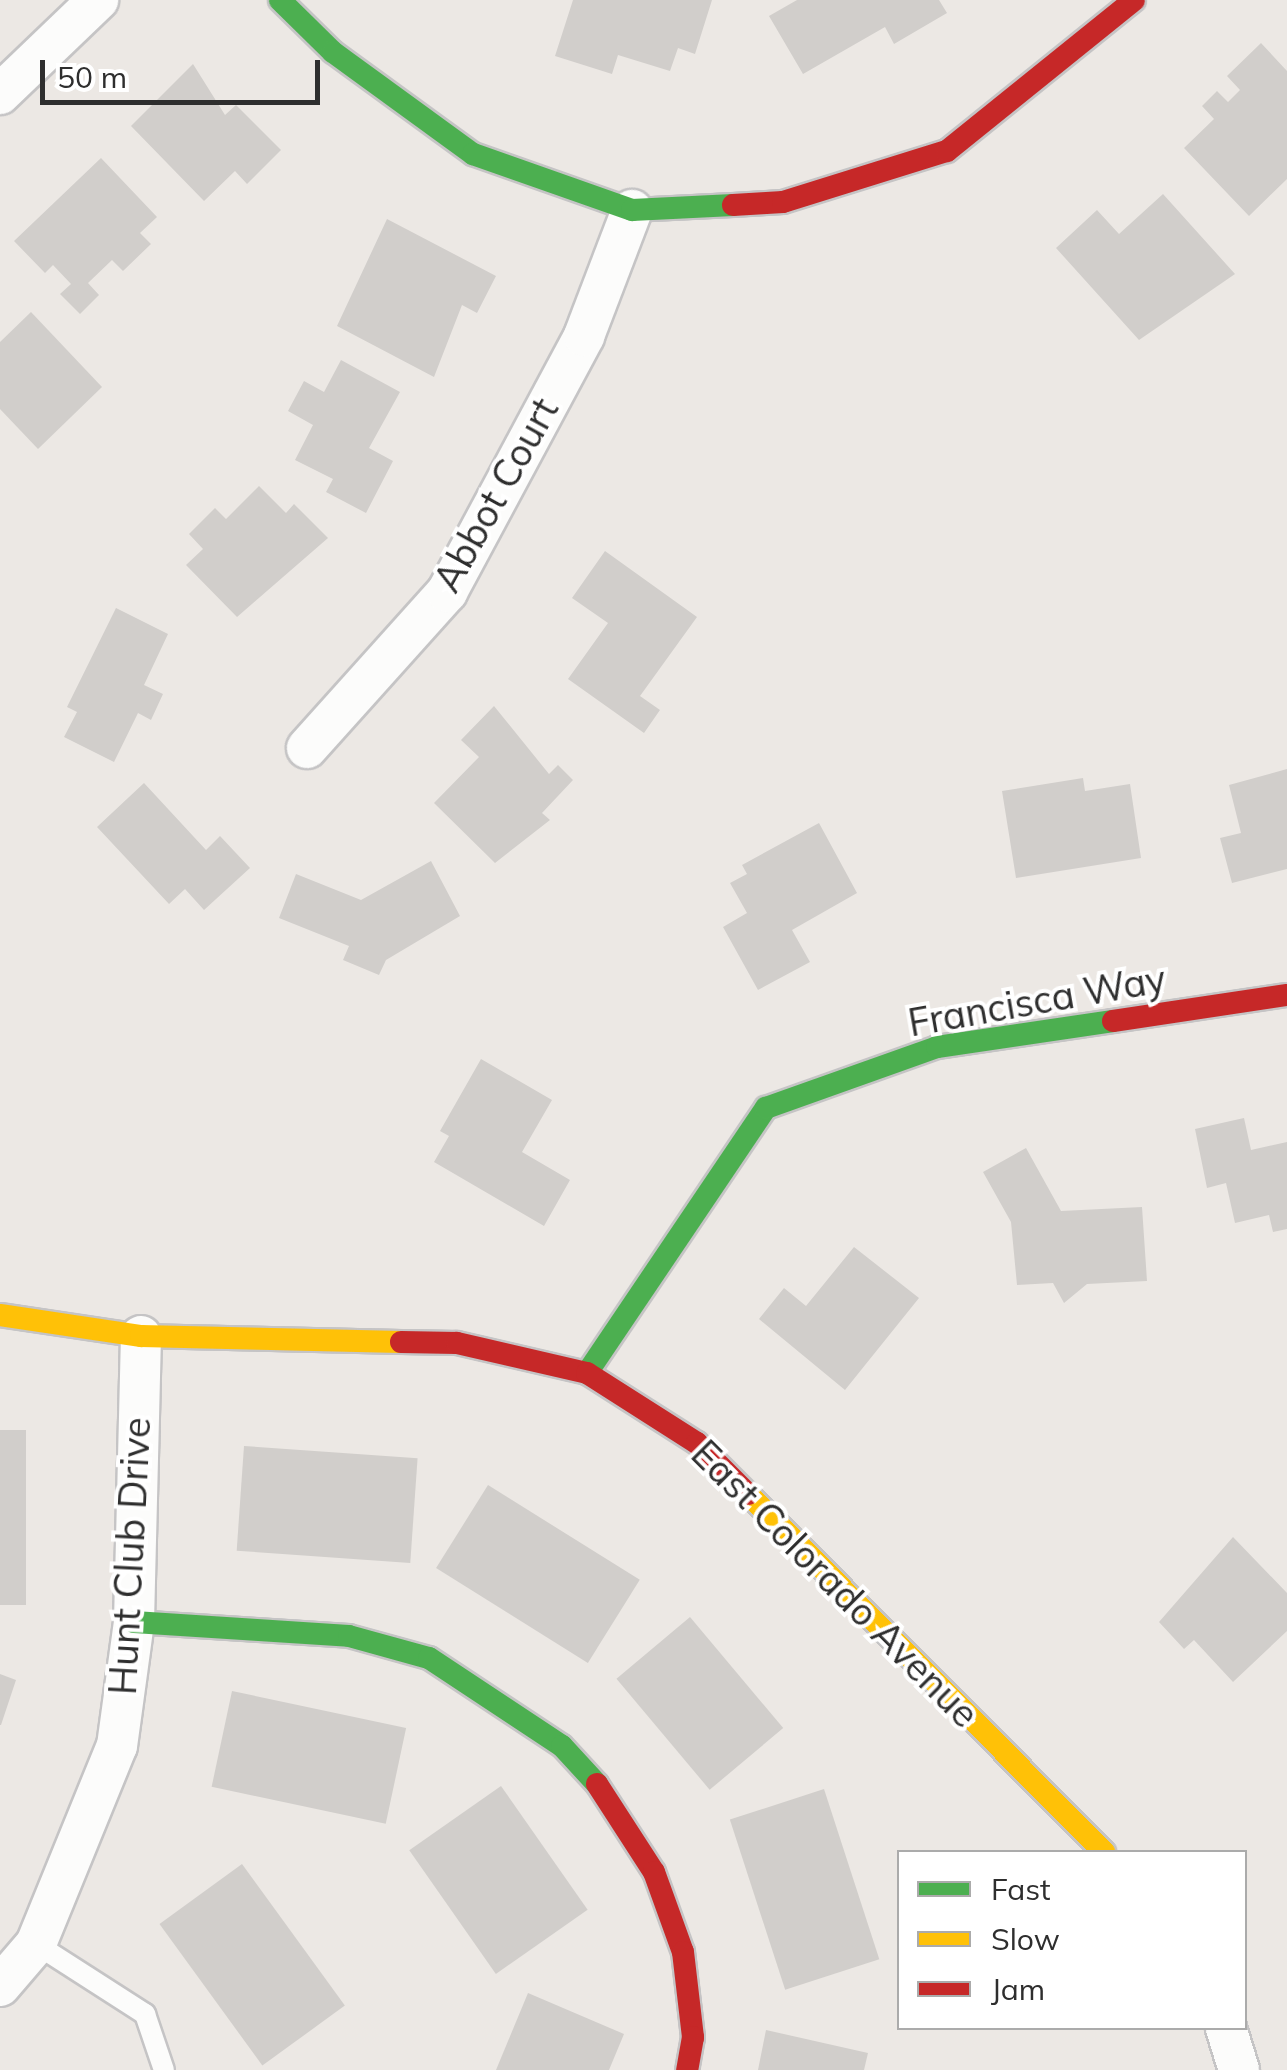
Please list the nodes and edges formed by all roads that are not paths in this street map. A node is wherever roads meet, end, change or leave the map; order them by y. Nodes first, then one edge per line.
1 (98, 0) edge
2 (280, 0) edge
3 (1134, 0) edge
4 (0, 94) edge
5 (632, 210) junction
6 (308, 748) dead end
7 (1287, 995) edge
8 (0, 1315) edge
9 (141, 1336) junction
10 (587, 1373) junction
11 (134, 1622) junction
12 (1102, 1850) edge
13 (36, 1944) junction
14 (0, 1986) edge
15 (1227, 2030) edge
16 (164, 2070) edge
17 (686, 2070) edge
18 (1239, 2070) edge

1 - 4 street
2 - 5 street
3 - 5 street
5 - 6 street, Abbot Court
7 - 10 street, Francisca Way
8 - 9 street, East Colorado Avenue
9 - 10 street, East Colorado Avenue
9 - 11 street, Hunt Club Drive
10 - 12 street, East Colorado Avenue
11 - 13 street, Hunt Club Drive
11 - 17 street
13 - 14 street, Hunt Club Drive
13 - 16 lane
15 - 18 street

